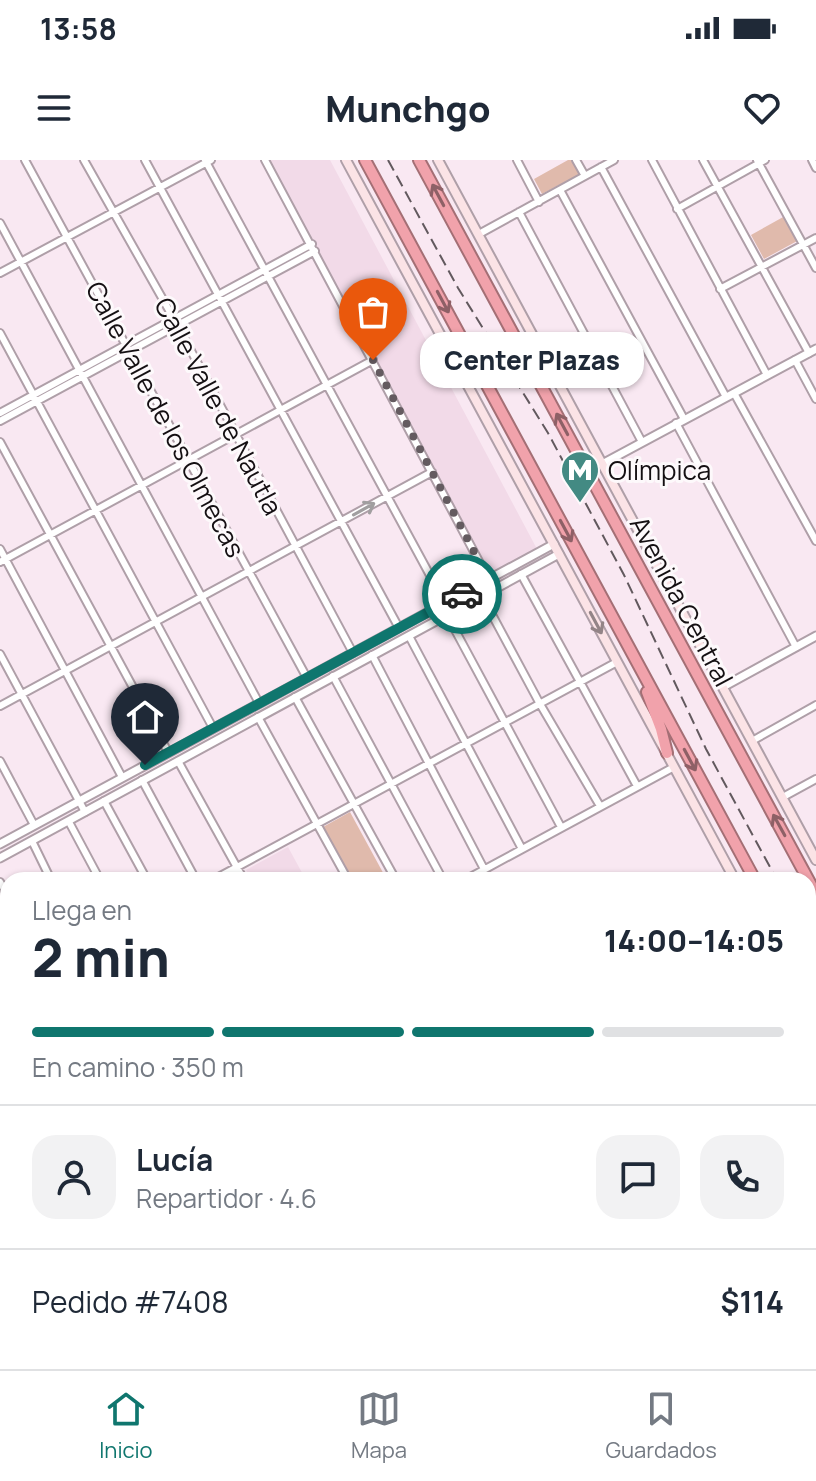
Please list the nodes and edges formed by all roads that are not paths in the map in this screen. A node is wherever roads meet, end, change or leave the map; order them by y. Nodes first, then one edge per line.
1 (25, 160) edge
2 (84, 160) edge
3 (145, 160) edge
4 (265, 160) edge
5 (346, 160) edge
6 (419, 160) edge
7 (438, 160) edge
8 (517, 160) edge
9 (576, 160) edge
10 (614, 160) edge
11 (652, 160) edge
12 (703, 160) edge
13 (812, 160) edge
14 (207, 161) edge
15 (760, 161) edge
16 (366, 162) edge
17 (601, 167) junction
18 (816, 168) edge
19 (585, 176) junction
20 (159, 187) junction
21 (717, 187) junction
22 (560, 190) junction
23 (539, 202) junction
24 (677, 209) junction
25 (112, 212) junction
26 (519, 212) junction
27 (0, 223) edge
28 (479, 234) junction
29 (67, 237) junction
30 (816, 238) edge
31 (804, 244) junction
32 (313, 248) junction
33 (21, 262) junction
34 (761, 267) junction
35 (816, 268) edge
36 (0, 273) edge
37 (268, 274) junction
38 (720, 289) junction
39 (220, 299) junction
40 (175, 322) junction
41 (0, 333) edge
42 (129, 348) junction
43 (812, 351) edge
44 (373, 360) junction
45 (795, 360) junction
46 (82, 373) junction
47 (767, 375) junction
48 (327, 385) junction
49 (730, 395) junction
50 (35, 398) junction
51 (816, 399) edge
52 (280, 411) junction
53 (0, 413) edge
54 (0, 421) edge
55 (680, 421) junction
56 (234, 435) junction
57 (0, 442) edge
58 (642, 442) junction
59 (188, 460) junction
60 (602, 464) junction
61 (432, 472) junction
62 (142, 485) junction
63 (388, 496) junction
64 (95, 511) junction
65 (342, 521) junction
66 (51, 534) junction
67 (816, 541) edge
68 (554, 544) junction
69 (295, 547) junction
70 (0, 549) edge
71 (559, 554) junction
72 (3, 560) edge
73 (248, 572) junction
74 (521, 574) junction
75 (489, 580) junction
76 (482, 596) junction
77 (201, 597) junction
78 (445, 603) junction
79 (447, 615) junction
80 (155, 622) junction
81 (399, 628) junction
82 (409, 636) junction
83 (816, 636) edge
84 (111, 646) junction
85 (796, 647) junction
86 (353, 653) junction
87 (0, 654) edge
88 (372, 655) junction
89 (617, 662) junction
90 (639, 667) junction
91 (66, 671) junction
92 (333, 676) junction
93 (307, 678) junction
94 (578, 683) junction
95 (723, 687) junction
96 (22, 695) junction
97 (295, 697) junction
98 (259, 703) junction
99 (540, 704) junction
100 (816, 705) edge
101 (0, 706) edge
102 (258, 717) junction
103 (503, 722) junction
104 (213, 728) junction
105 (752, 741) junction
106 (466, 742) junction
107 (168, 752) junction
108 (667, 753) junction
109 (0, 761) edge
110 (178, 761) junction
111 (429, 763) junction
112 (674, 767) junction
113 (122, 777) junction
114 (816, 779) edge
115 (142, 780) junction
116 (392, 783) junction
117 (637, 786) junction
118 (783, 797) junction
119 (79, 800) junction
120 (104, 801) junction
121 (355, 804) junction
122 (600, 806) junction
123 (85, 812) junction
124 (69, 822) junction
125 (318, 824) junction
126 (34, 825) junction
127 (561, 827) junction
128 (32, 841) junction
129 (0, 844) edge
130 (522, 849) junction
131 (0, 858) edge
132 (816, 860) edge
133 (237, 867) junction
134 (484, 869) junction
135 (47, 872) edge
136 (96, 872) edge
137 (143, 872) edge
138 (192, 872) edge
139 (228, 872) edge
140 (240, 872) edge
141 (344, 872) edge
142 (392, 872) edge
143 (439, 872) edge
144 (479, 872) edge
145 (731, 872) edge
146 (751, 872) edge
147 (804, 872) edge

1 - 29 street, Calle Valle de los Olmecas
2 - 25 street, Calle Valle de Nautla
3 - 20 street
4 - 32 street
5 - 68 main road
147 -> 6 highway, Avenida Central
7 - 28 main road, Avenida Central
8 - 23 street
9 - 19 street
10 - 17 street
11 - 24 street
12 - 21 street
13 - 18 street
14 - 20 street
14 - 37 street
15 - 21 street
15 - 31 street
16 -> 90 highway
17 - 19 street
17 - 49 street
19 - 22 street
20 - 25 street
20 - 39 street
21 - 24 street
21 - 34 street
22 - 23 street
22 - 55 street
23 - 26 street
24 - 38 street
25 - 29 street
25 - 40 street, Calle Valle de Nautla
26 - 28 street
26 - 58 street
27 - 33 street
28 - 60 main road, Avenida Central
29 - 33 street
29 - 42 street, Calle Valle de los Olmecas
30 - 31 street
31 - 34 street
31 - 35 street
32 - 37 street
32 - 44 street
33 - 36 street
33 - 46 street
34 - 38 street
34 - 43 street
37 - 39 street
37 - 48 street
38 - 47 street
39 - 40 street
39 - 52 street
40 - 42 street
40 - 56 street, Calle Valle de Nautla
41 - 50 street
42 - 46 street
42 - 59 street, Calle Valle de los Olmecas
43 - 45 street
44 - 48 street
44 - 61 street
45 - 47 street
45 - 51 street
46 - 50 street
46 - 62 street
47 - 49 street
48 - 52 street
48 - 63 street
49 - 55 street
49 - 67 street
50 - 53 street
50 - 54 street
50 - 64 street
52 - 56 street
52 - 65 street
55 - 58 street
55 - 85 street
56 - 59 street
56 - 69 street, Calle Valle de Nautla
57 - 66 street
58 - 60 street
59 - 62 street
59 - 73 street, Calle Valle de los Olmecas
60 - 95 main road, Avenida Central
61 - 63 street
61 - 75 street
62 - 64 street
62 - 77 street
65 -> 63 street
63 - 78 street
64 - 66 street
64 - 80 street
65 - 69 street
65 - 81 street
66 - 72 street
66 - 84 street
68 - 71 main road
68 - 75 street
69 - 73 street
69 - 86 street, Calle Valle de Nautla
70 - 72 street
71 - 74 street
71 -> 89 main road
72 - 91 street
73 - 77 street
73 - 93 street, Calle Valle de los Olmecas
74 - 76 street
74 - 94 street
75 - 78 street
76 - 79 street
76 - 99 street
77 - 80 street
77 - 98 street
78 - 81 street
79 - 82 street
79 - 103 street
80 - 84 street
80 - 104 street
81 - 86 street
82 - 88 street
82 - 106 street
83 - 85 street
84 - 91 street
84 - 107 street
85 - 95 street
86 - 93 street
87 - 96 street
88 - 92 street
88 - 111 street
89 - 94 street
89 - 108 main road
90 - 108 highway
90 -> 146 highway
91 - 96 street
91 - 113 street
92 - 97 street
92 - 116 street
93 - 98 street
94 - 99 street
94 - 117 street
95 - 105 main road, Avenida Central
96 - 101 street
96 - 119 street
97 - 102 street
97 - 121 street
98 - 104 street
99 - 103 street
99 - 122 street
100 - 105 street
102 - 110 street
102 - 125 street
103 - 106 street
103 - 127 street
104 - 107 street
105 - 118 main road, Avenida Central
106 - 111 street
106 - 130 street
107 - 113 street
108 - 112 main road
109 - 126 street
110 - 115 street
110 - 133 street
111 - 116 street
111 - 134 street
112 - 117 street
112 - 145 main road
113 - 119 street
114 - 118 street
115 - 120 street
115 - 138 street
116 - 121 street
116 - 143 street
117 - 122 street
118 - 132 main road, Avenida Central
119 - 123 street
119 - 126 street
120 - 123 street
120 - 137 street
121 - 125 street
121 - 142 street
122 - 127 street
123 - 124 street
124 - 128 street
124 - 136 street
125 - 133 street
125 - 141 street
126 - 129 street
127 - 130 street
128 - 131 street
128 - 135 street
130 - 134 street
133 - 139 street
133 - 140 street
134 - 144 street

